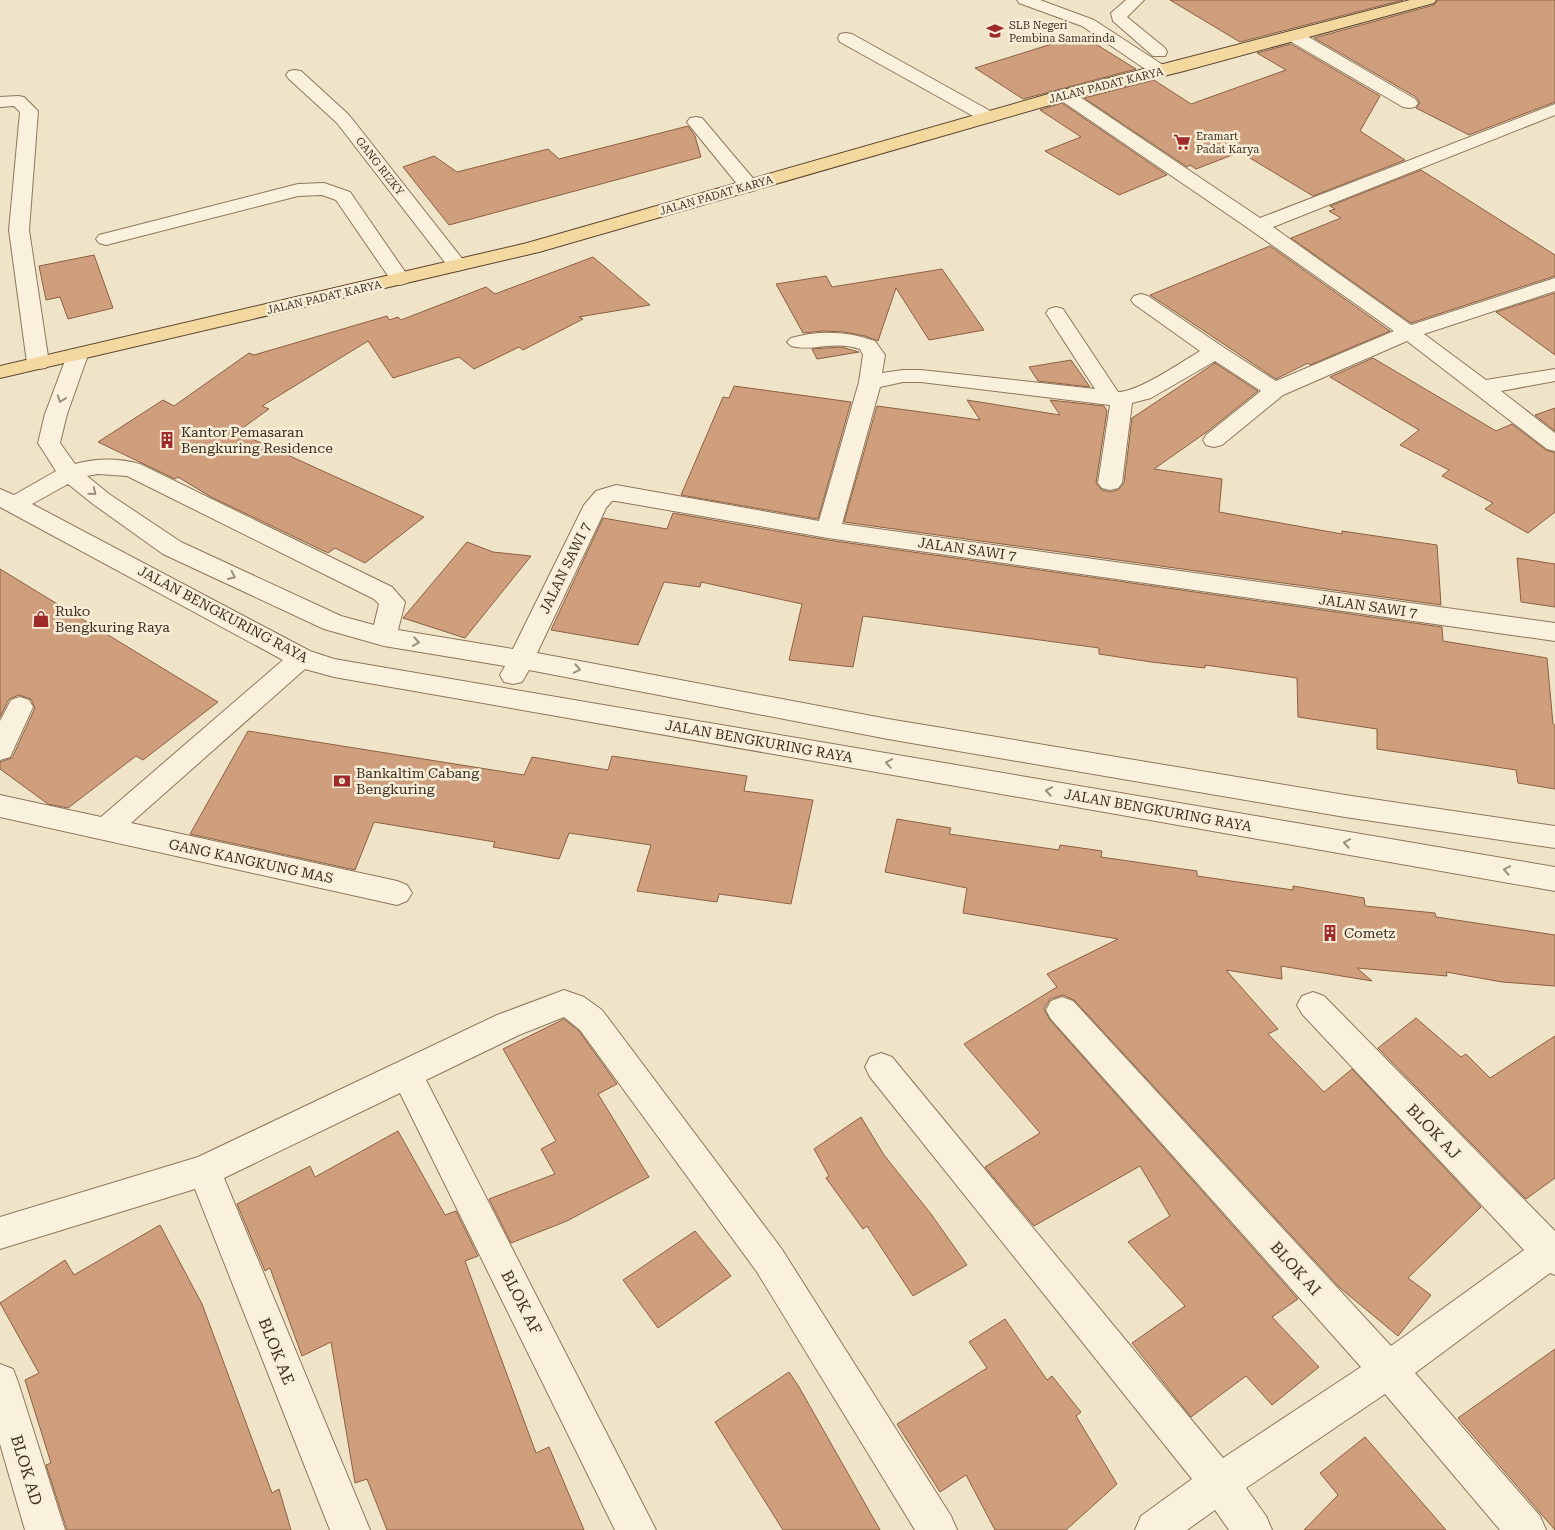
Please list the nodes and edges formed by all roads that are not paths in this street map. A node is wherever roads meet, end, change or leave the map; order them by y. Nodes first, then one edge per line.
1 (1025, 0) edge
2 (1136, 0) edge
3 (1428, 0) edge
4 (1294, 36) junction
5 (846, 38) dead end
6 (1169, 69) junction
7 (295, 75) dead end
8 (1064, 95) junction
9 (0, 102) edge
10 (1410, 103) dead end
11 (1555, 109) edge
12 (988, 117) junction
13 (696, 122) dead end
14 (749, 186) junction
15 (1258, 226) junction
16 (106, 239) dead end
17 (457, 265) junction
18 (400, 279) junction
19 (1555, 284) edge
20 (1141, 300) dead end
21 (1056, 313) dead end
22 (1410, 332) junction
23 (798, 342) dead end
24 (1215, 352) junction
25 (78, 355) junction
26 (38, 364) junction
27 (0, 372) edge
28 (1555, 375) edge
29 (870, 382) junction
30 (1484, 387) junction
31 (1275, 390) junction
32 (1117, 399) junction
33 (1214, 440) dead end
34 (1555, 444) edge
35 (69, 473) junction
36 (1110, 483) dead end
37 (8, 500) edge
38 (828, 530) junction
39 (1555, 632) edge
40 (384, 637) junction
41 (301, 658) junction
42 (521, 659) junction
43 (502, 697) junction
44 (20, 707) dead end
45 (0, 750) edge
46 (0, 806) edge
47 (106, 828) junction
48 (1555, 837) edge
49 (1555, 879) edge
50 (397, 893) dead end
51 (1313, 1005) dead end
52 (1062, 1010) dead end
53 (881, 1067) dead end
54 (407, 1074) junction
55 (204, 1171) junction
56 (0, 1233) edge
57 (1553, 1253) edge
58 (1388, 1370) junction
59 (0, 1382) edge
60 (1218, 1483) junction
61 (45, 1530) edge
62 (350, 1530) edge
63 (636, 1530) edge
64 (937, 1530) edge
65 (1155, 1530) edge
66 (1252, 1530) edge
67 (1526, 1530) edge

1 - 6 street
2 - 6 street
3 - 4 main road, JALAN PADAT KARYA
4 - 6 main road, JALAN PADAT KARYA
4 - 10 street
5 - 12 street
6 - 8 main road, JALAN PADAT KARYA
7 - 17 street, GANG RIZKY
8 - 12 main road, JALAN PADAT KARYA
8 - 15 street
9 - 26 street
11 - 15 street
12 - 14 main road, JALAN PADAT KARYA
13 - 14 street
14 - 17 main road, JALAN PADAT KARYA
15 - 22 street
16 - 18 street
17 - 18 main road, JALAN PADAT KARYA
18 - 25 main road, JALAN PADAT KARYA
19 - 22 street
20 - 24 street
21 - 32 street
22 - 30 street
22 - 31 street
23 - 29 street
24 - 31 street
24 - 32 street
25 - 26 main road, JALAN PADAT KARYA
25 -> 35 street
26 - 27 main road, JALAN PADAT KARYA
28 - 30 street
29 - 32 street
29 - 38 street
30 - 34 street
31 - 33 street
32 - 36 street
35 - 37 street
35 -> 40 street
35 - 40 street
37 - 41 street, JALAN BENGKURING RAYA
38 - 39 street, JALAN SAWI 7
38 - 42 street, JALAN SAWI 7
40 -> 42 street
41 - 43 street, JALAN BENGKURING RAYA
41 - 47 street
42 - 43 street, JALAN SAWI 7
42 -> 48 street
49 -> 43 street, JALAN BENGKURING RAYA
44 - 45 street
46 - 47 street, GANG KANGKUNG MAS
47 - 50 street, GANG KANGKUNG MAS
51 - 57 street, BLOK AJ
52 - 58 street, BLOK AI
53 - 60 street
54 - 55 street
54 - 63 street, BLOK AF
54 - 64 street
55 - 56 street
55 - 62 street, BLOK AE
57 - 58 street
58 - 60 street
58 - 67 street, BLOK AI
59 - 61 street, BLOK AD
60 - 65 street
60 - 66 street

